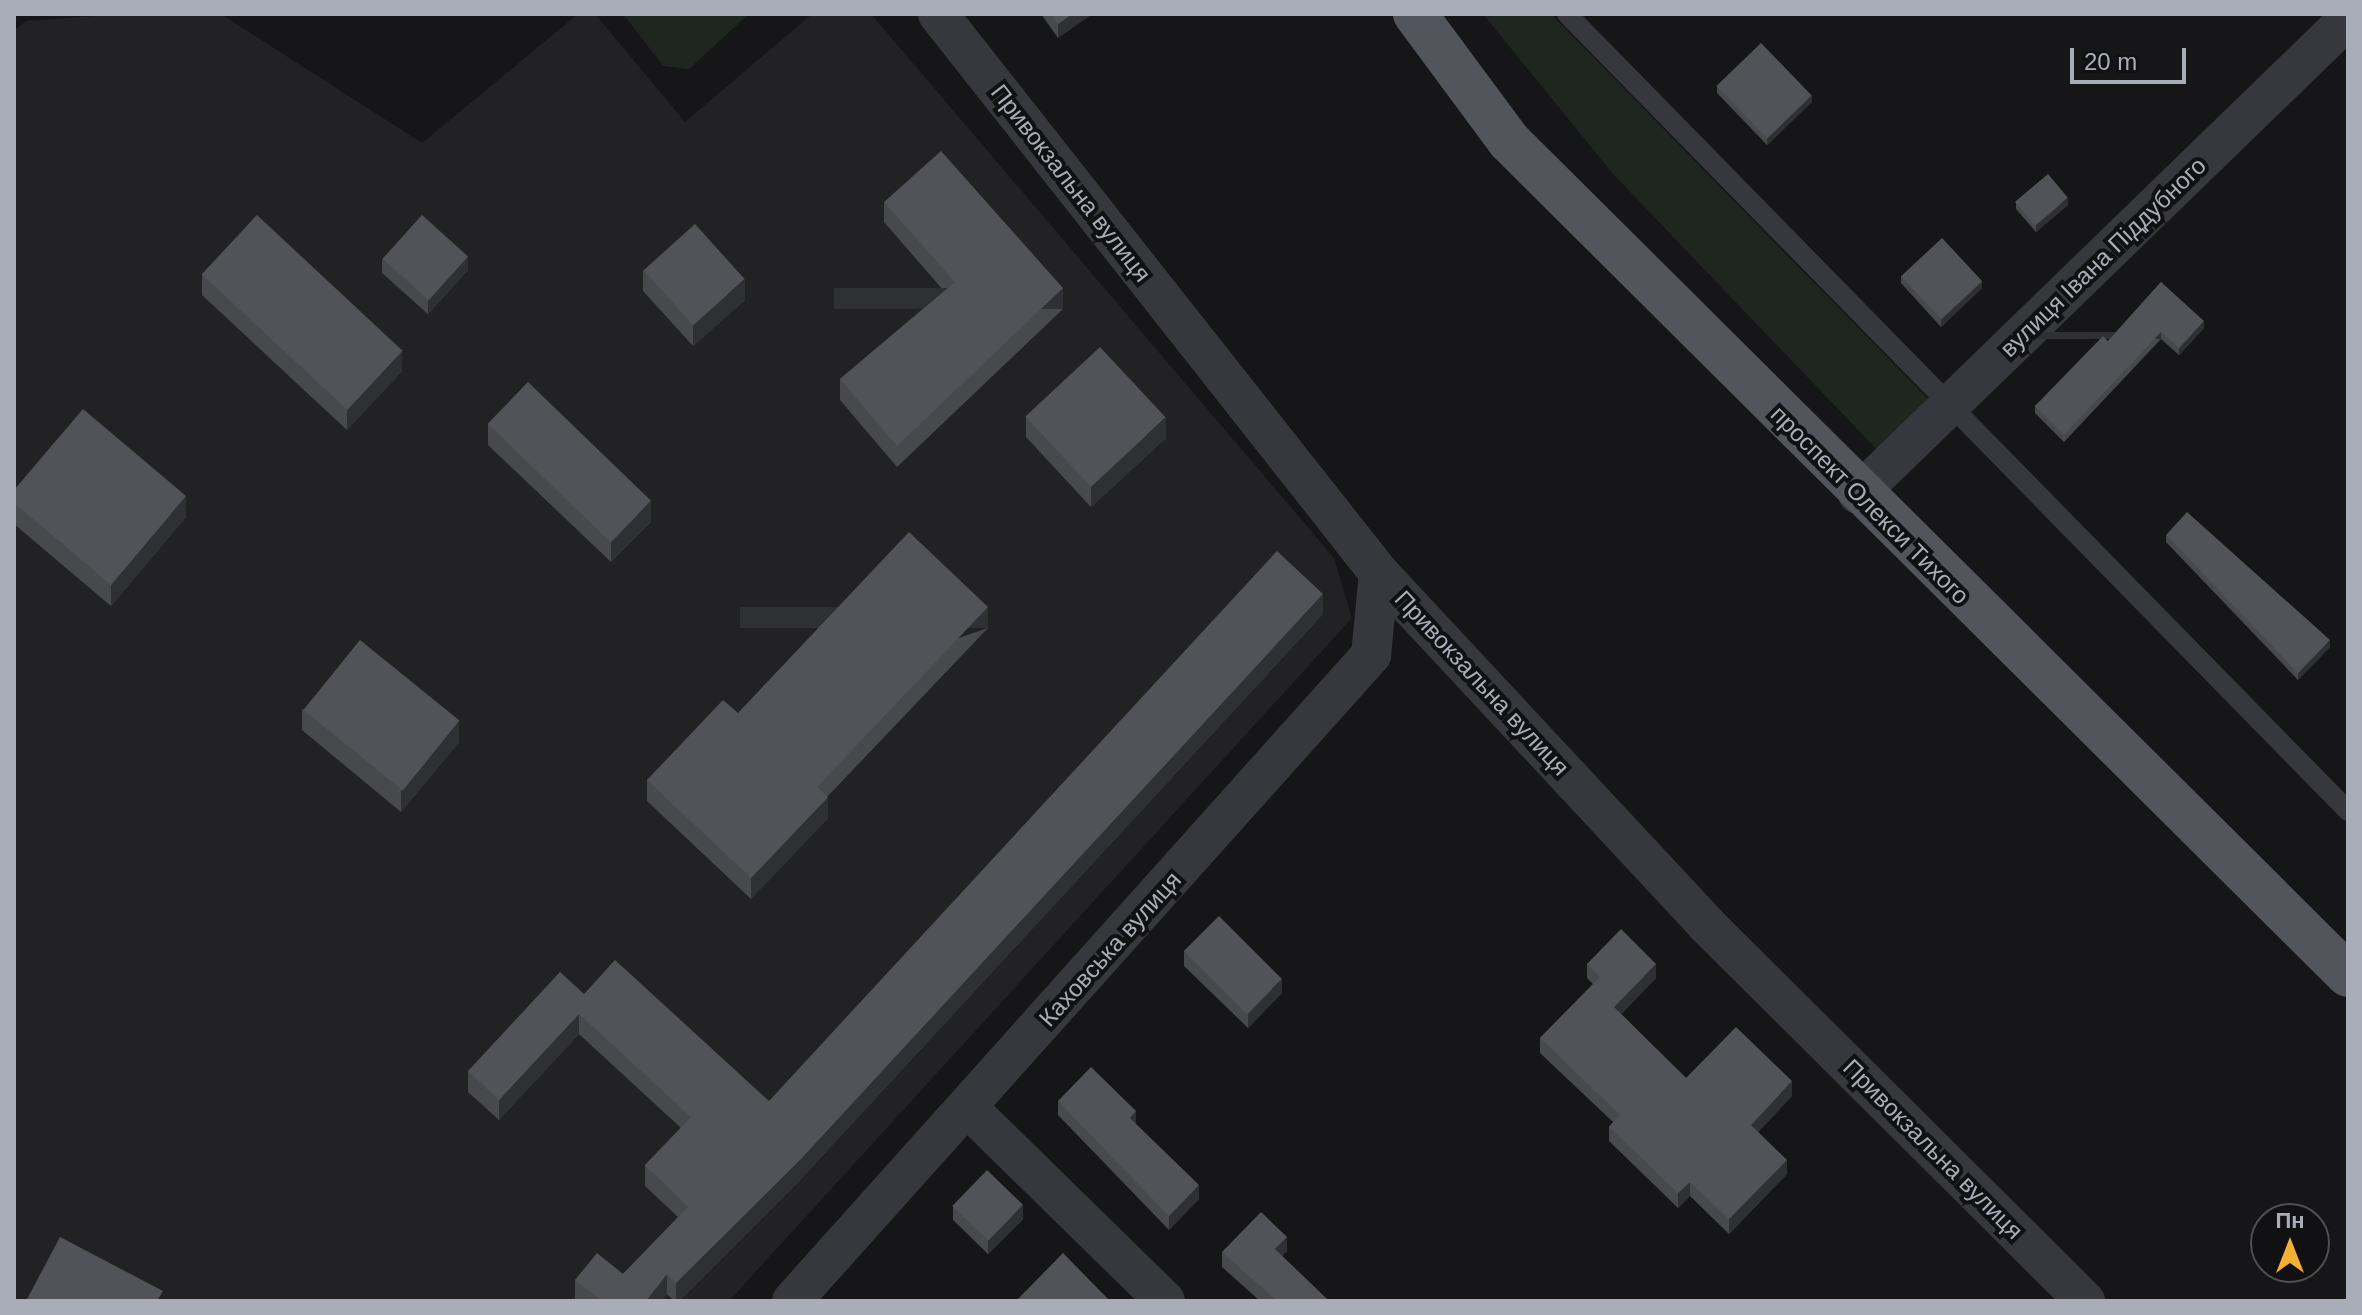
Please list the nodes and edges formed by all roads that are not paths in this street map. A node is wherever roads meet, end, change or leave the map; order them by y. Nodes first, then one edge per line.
1 (938, 14) edge
2 (1415, 14) edge
3 (1567, 14) edge
4 (2348, 19) edge
5 (1950, 406) junction
6 (1858, 494) junction
7 (1379, 573) junction
8 (2348, 811) edge
9 (2348, 975) edge
10 (967, 1107) junction
11 (792, 1301) edge
12 (1165, 1301) edge
13 (2085, 1301) edge

1 - 7 street, Привокзальна вулиця
2 - 6 main road, проспект Олекси Тихого
3 - 5 lane
4 - 5 street, вулиця Івана Піддубного
5 - 6 street, вулиця Івана Піддубного
5 - 8 lane
6 - 9 main road, проспект Олекси Тихого
7 - 10 street, Каховська вулиця
7 - 13 street, Привокзальна вулиця
10 - 11 street, Каховська вулиця
10 - 12 street

